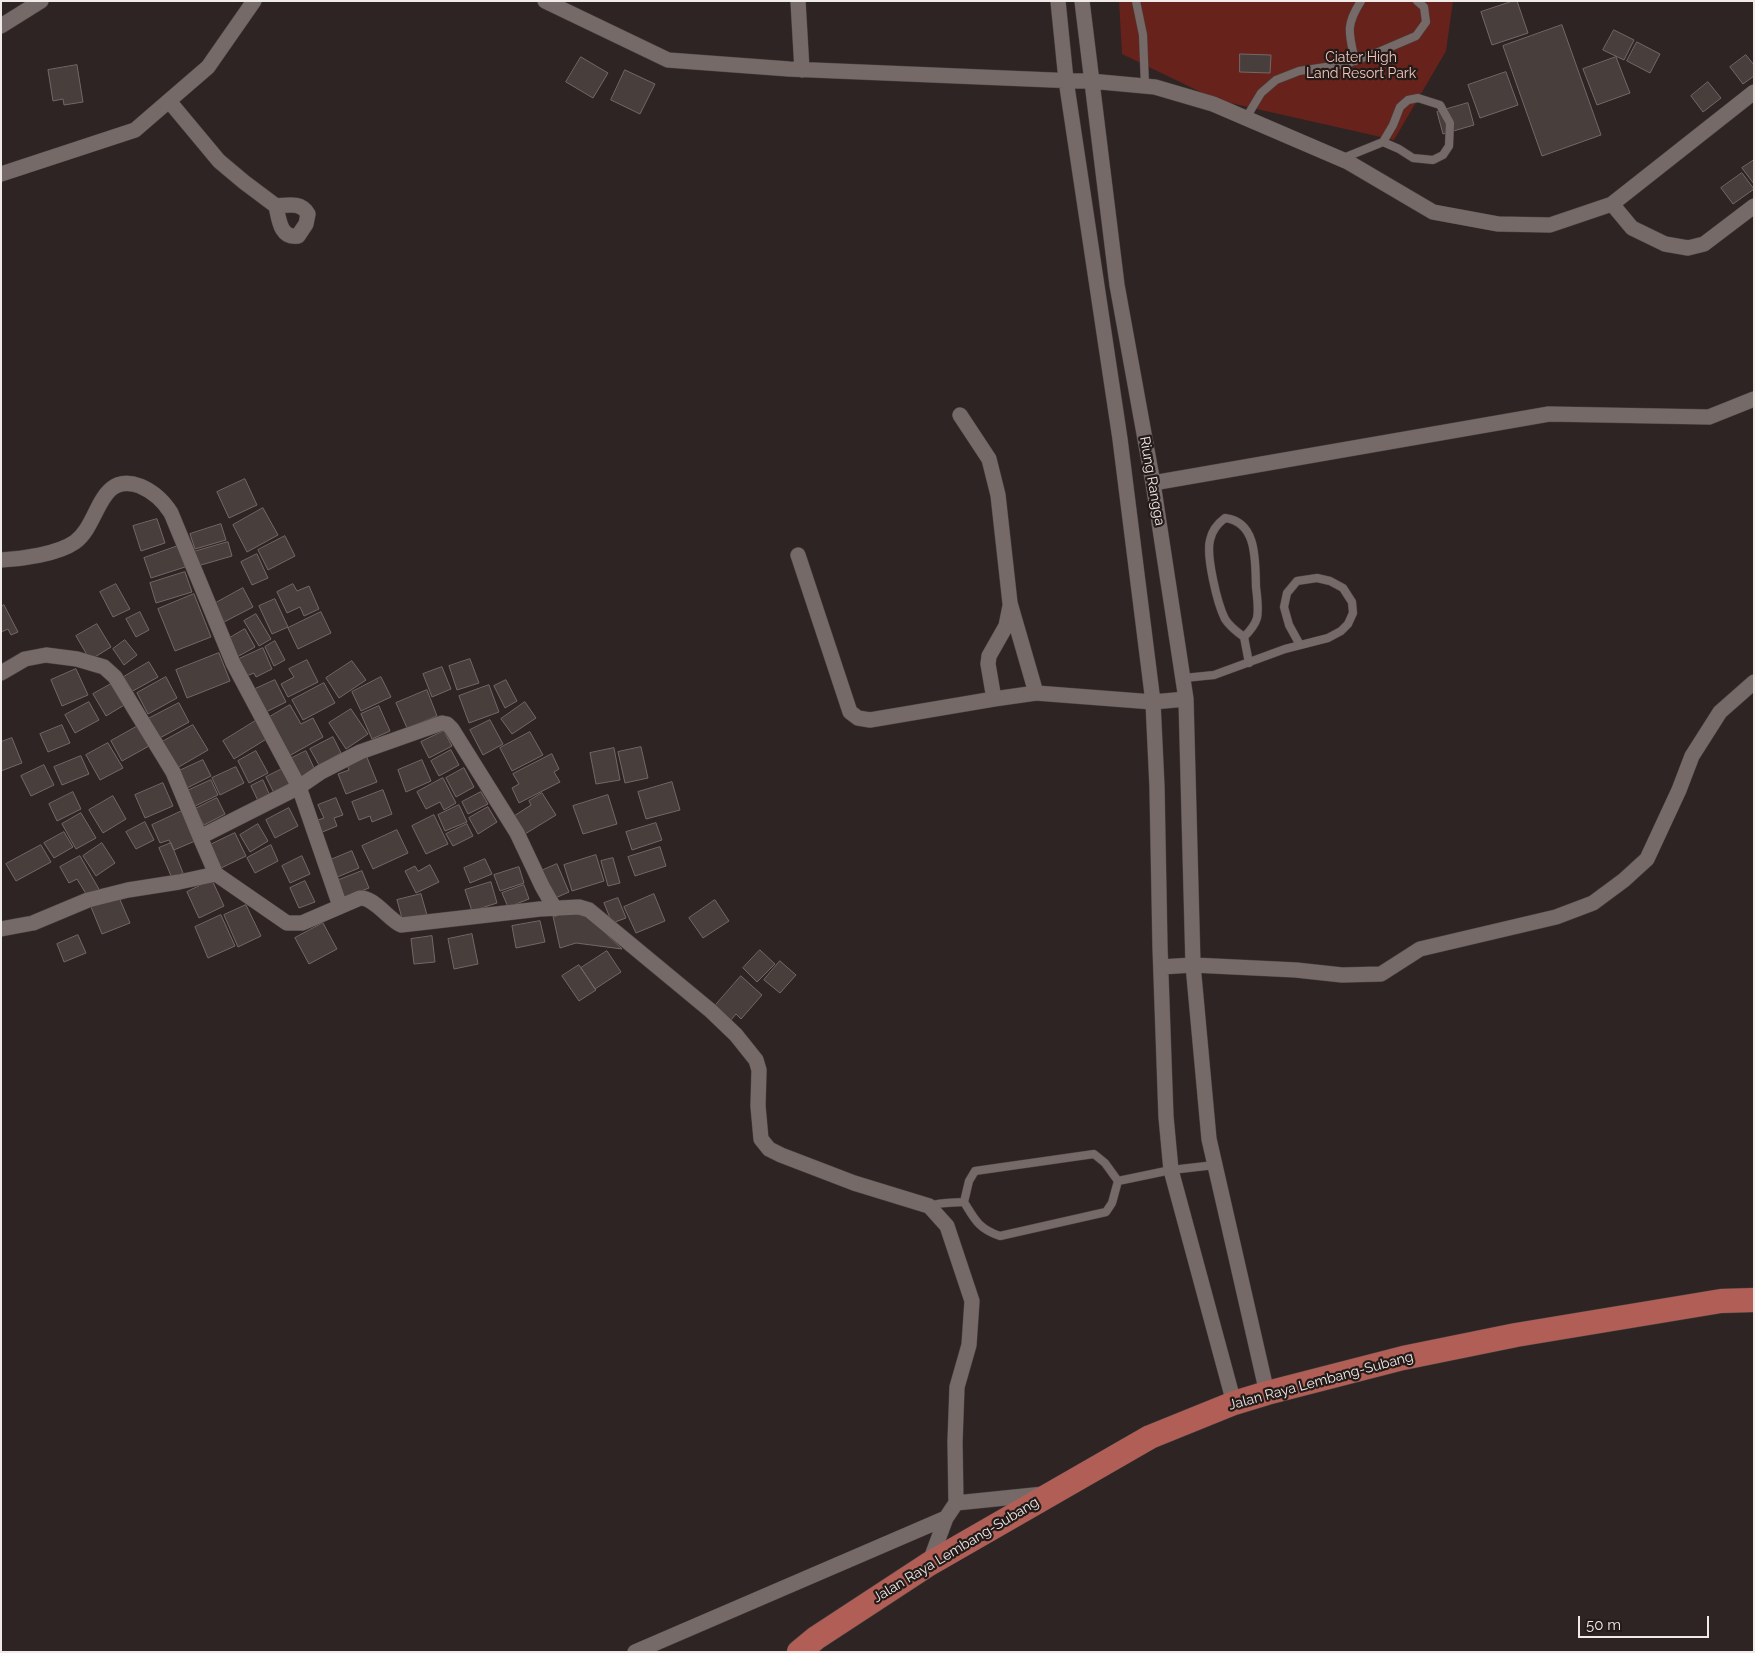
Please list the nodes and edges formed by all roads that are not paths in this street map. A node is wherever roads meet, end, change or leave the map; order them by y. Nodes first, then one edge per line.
1 (41, 1) edge
2 (254, 1) edge
3 (545, 1) edge
4 (798, 1) edge
5 (1058, 1) edge
6 (1082, 1) edge
7 (1136, 1) edge
8 (1361, 1) edge
9 (1417, 1) edge
10 (1, 26) edge
11 (1355, 60) junction
12 (802, 70) junction
13 (1066, 80) junction
14 (1090, 80) junction
15 (1145, 86) junction
16 (1754, 92) edge
17 (169, 101) junction
18 (1246, 118) junction
19 (1382, 142) junction
20 (1342, 159) junction
21 (1, 174) edge
22 (1612, 204) junction
23 (276, 206) dead end
24 (1754, 206) edge
25 (1754, 399) edge
26 (960, 415) dead end
27 (1153, 483) junction
28 (798, 555) dead end
29 (1, 560) edge
30 (1010, 603) junction
31 (1244, 637) junction
32 (1300, 645) junction
33 (1249, 662) junction
34 (1, 673) edge
35 (1184, 678) junction
36 (1754, 682) edge
37 (1036, 693) junction
38 (994, 699) junction
39 (1186, 699) junction
40 (1153, 702) junction
41 (299, 787) junction
42 (200, 837) junction
43 (216, 874) junction
44 (340, 906) junction
45 (555, 909) junction
46 (1, 929) edge
47 (1194, 965) junction
48 (1161, 967) junction
49 (1214, 1165) junction
50 (1171, 1170) junction
51 (1118, 1181) junction
52 (964, 1202) junction
53 (929, 1206) junction
54 (1754, 1300) edge
55 (1267, 1393) junction
56 (1234, 1403) junction
57 (1051, 1493) junction
58 (956, 1503) junction
59 (946, 1518) junction
60 (929, 1564) junction
61 (635, 1652) edge
62 (799, 1652) edge

1 - 10 street
2 - 17 street
3 - 12 street
4 - 12 street
5 - 13 street
6 - 14 street, Riung Rangga
7 - 15 lane
8 - 11 lane
9 - 11 lane
11 - 18 lane
12 - 13 street
13 - 14 street
13 - 40 street
14 - 15 street
14 - 27 street, Riung Rangga
15 - 18 street
16 - 22 street
17 - 21 street
17 - 23 street
18 - 20 street
19 - 19 lane
19 - 20 lane
20 - 22 street
22 - 24 street
25 - 27 street
26 - 30 street
27 - 35 street, Riung Rangga
28 - 38 street
29 - 41 street
30 - 37 street
30 - 38 street
31 - 31 lane
31 - 33 lane
32 - 32 lane
32 - 33 lane
33 - 35 lane
34 - 42 street
35 - 39 street, Riung Rangga
36 - 47 street
37 - 38 street
37 - 40 street
39 - 40 street
39 - 47 street, Riung Rangga
40 - 48 street
41 - 42 street
41 - 44 street
41 - 45 street
42 - 43 street
43 - 44 street
43 - 46 street
44 - 45 street
45 - 53 street
47 - 48 street
47 - 49 street, Riung Rangga
48 - 50 street
49 - 50 lane
49 - 55 street, Riung Rangga
50 - 51 lane
50 - 56 street
51 - 52 lane
51 - 52 lane
52 - 53 lane
53 - 58 street
54 - 55 main road, Jalan Raya Lembang-Subang
55 - 56 main road, Jalan Raya Lembang-Subang
56 - 57 main road, Jalan Raya Lembang-Subang
57 - 58 street
57 - 60 main road, Jalan Raya Lembang-Subang
58 - 59 street
59 - 60 street
59 - 61 street
60 - 62 main road, Jalan Raya Lembang-Subang

